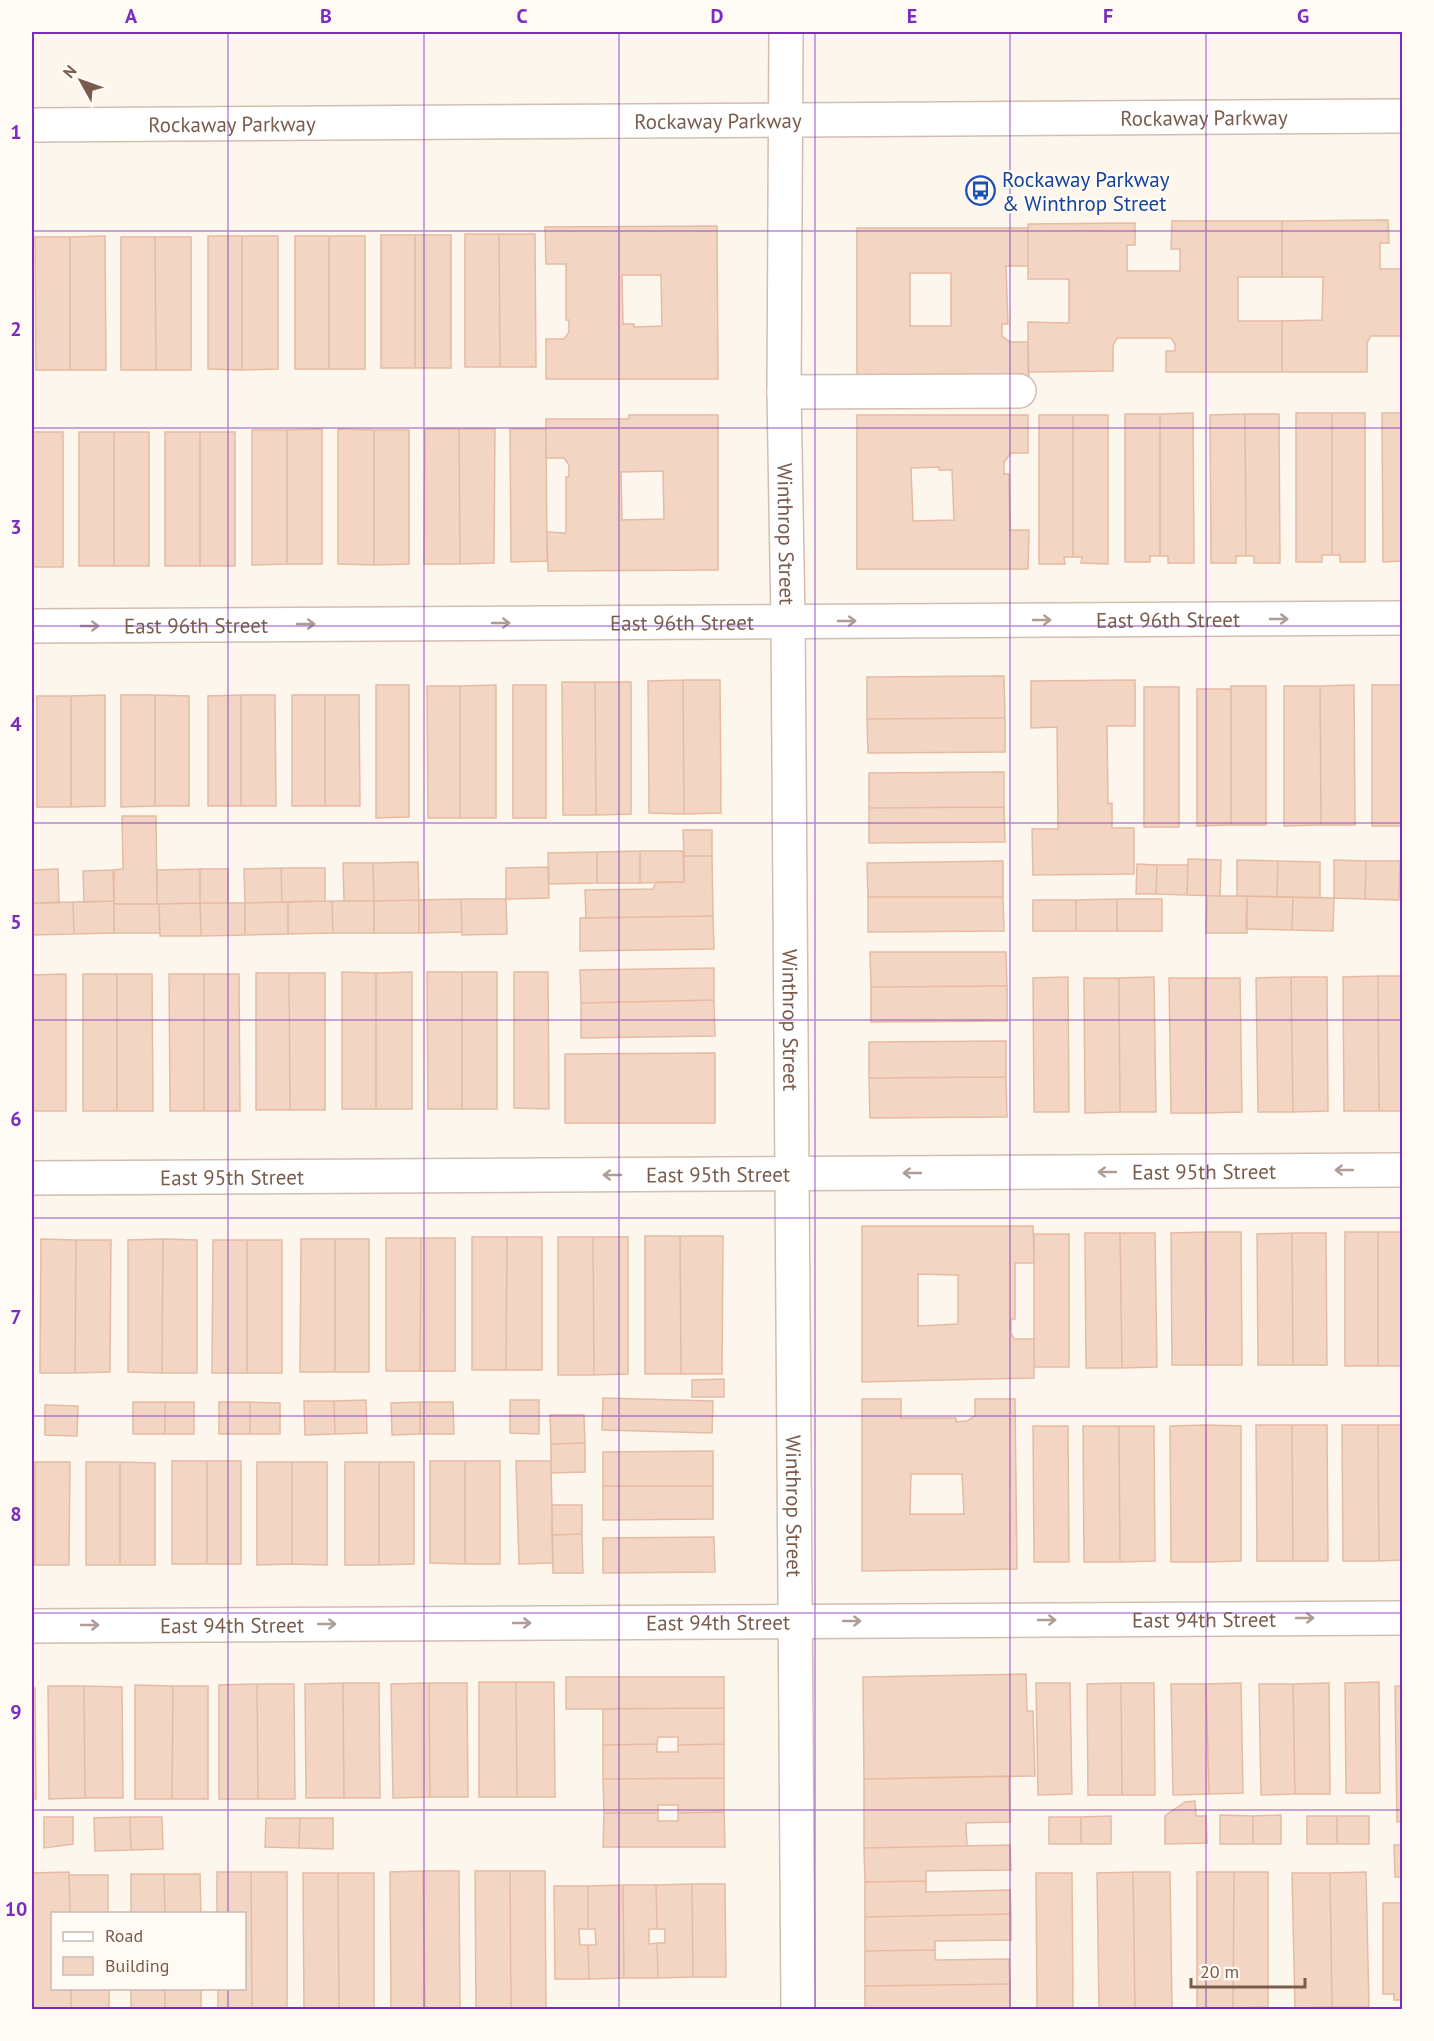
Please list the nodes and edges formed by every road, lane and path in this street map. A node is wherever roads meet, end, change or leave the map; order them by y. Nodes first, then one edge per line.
1 (786, 32) edge
2 (1402, 116) edge
3 (787, 121) junction
4 (32, 125) edge
5 (1019, 391) dead end
6 (784, 392) junction
7 (1402, 618) edge
8 (788, 621) junction
9 (32, 626) edge
10 (1402, 1170) edge
11 (791, 1174) junction
12 (32, 1178) edge
13 (1402, 1618) edge
14 (794, 1621) junction
15 (32, 1626) edge
16 (798, 2010) edge

1 - 3 street, Winthrop Street
2 - 3 street, Rockaway Parkway
3 - 4 street, Rockaway Parkway
3 - 6 street, Winthrop Street
5 - 6 street
6 - 8 street, Winthrop Street
8 -> 7 street, East 96th Street
9 -> 8 street, East 96th Street
8 - 11 street, Winthrop Street
10 -> 11 street, East 95th Street
11 -> 12 street, East 95th Street
11 - 14 street, Winthrop Street
14 -> 13 street, East 94th Street
15 -> 14 street, East 94th Street
14 - 16 street, Winthrop Street

